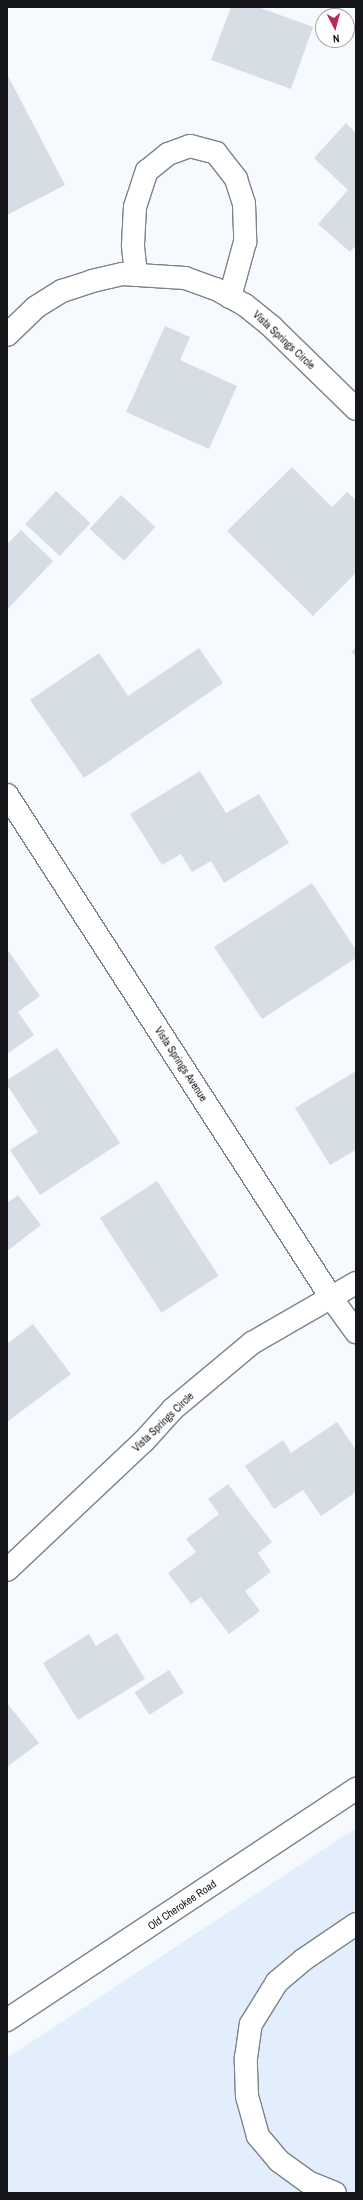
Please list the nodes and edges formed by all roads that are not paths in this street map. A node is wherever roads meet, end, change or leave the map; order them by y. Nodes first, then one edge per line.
1 (136, 275) junction
2 (230, 297) junction
3 (7, 335) edge
4 (356, 409) edge
5 (7, 795) edge
6 (356, 1283) edge
7 (332, 1299) junction
8 (356, 1332) edge
9 (7, 1570) edge
10 (356, 1789) edge
11 (356, 1924) edge
12 (7, 2020) edge
13 (335, 2193) edge

1 - 2 street, Vista Springs Circle
1 - 2 street
1 - 3 street, Vista Springs Circle
2 - 4 street, Vista Springs Circle
5 - 7 street, Vista Springs Avenue
6 - 7 street, Vista Springs Circle
7 - 8 street, Vista Springs Avenue
7 - 9 street, Vista Springs Circle
10 - 12 street, Old Cherokee Road
11 - 13 street

